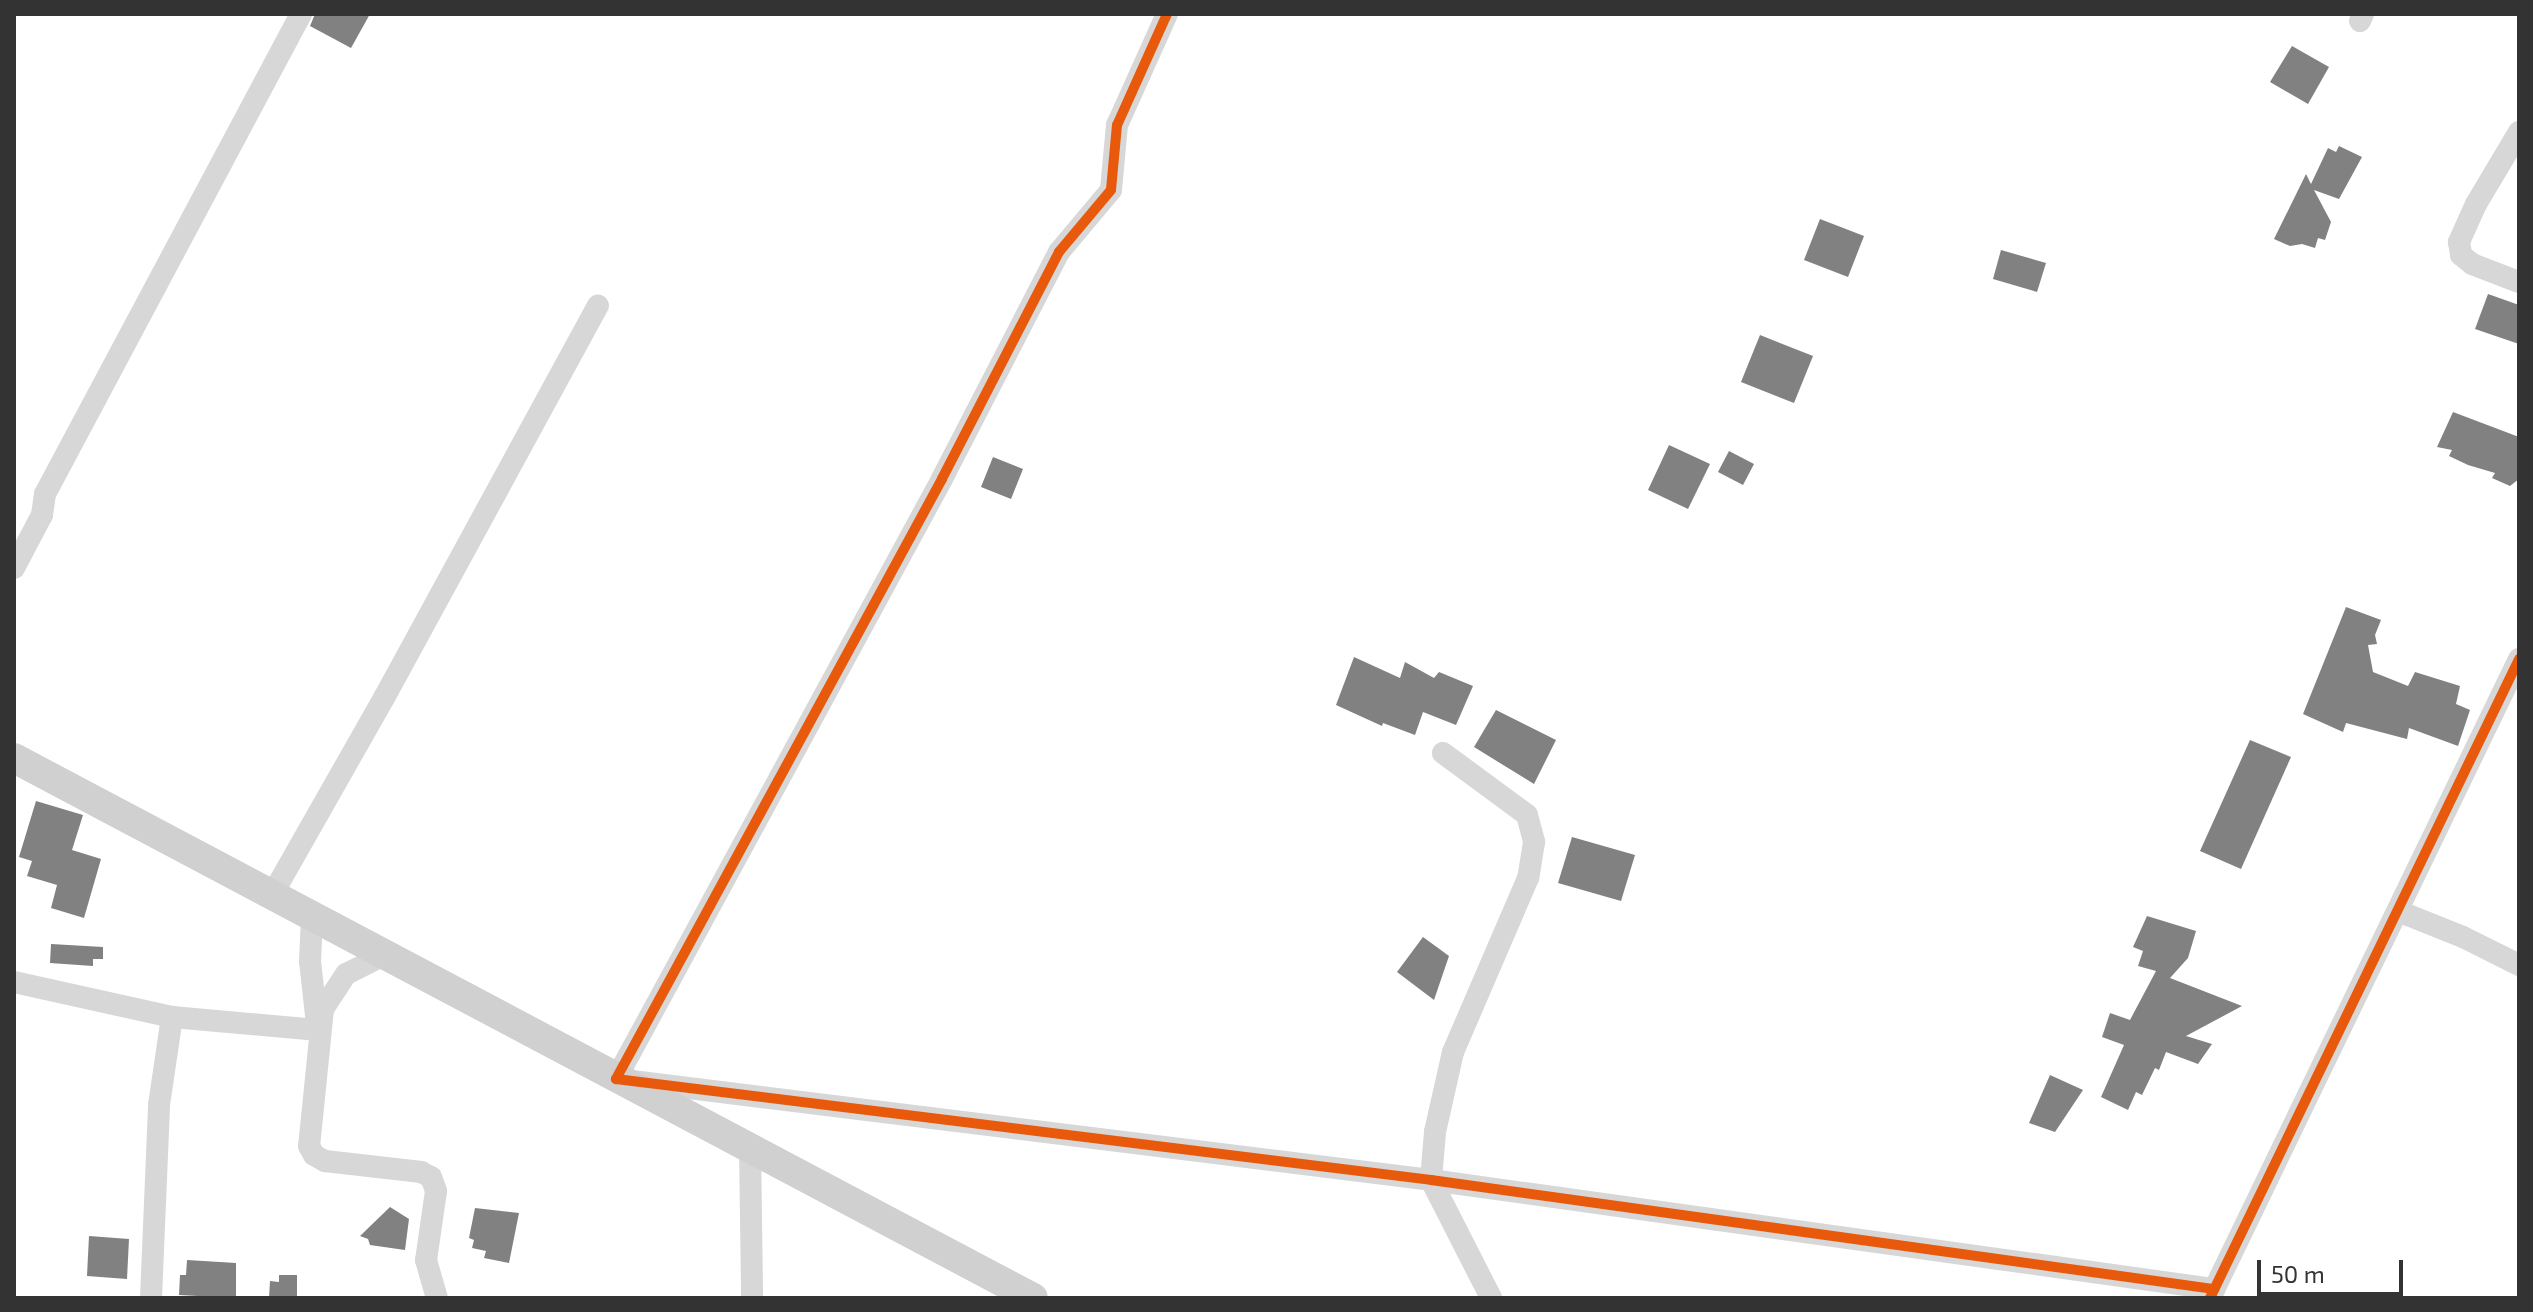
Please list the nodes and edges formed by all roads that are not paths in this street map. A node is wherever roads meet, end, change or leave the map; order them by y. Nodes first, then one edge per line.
1 (301, 14) edge
2 (1167, 14) edge
3 (2519, 132) edge
4 (2519, 282) edge
5 (598, 306) dead end
6 (14, 568) edge
7 (2519, 659) edge
8 (1443, 753) dead end
9 (14, 758) edge
10 (272, 895) junction
11 (2398, 911) junction
12 (312, 916) junction
13 (384, 955) junction
14 (2519, 965) edge
15 (14, 982) edge
16 (172, 1017) junction
17 (318, 1030) junction
18 (616, 1079) junction
19 (750, 1146) junction
20 (1431, 1180) junction
21 (2212, 1294) edge
22 (151, 1298) edge
23 (437, 1298) edge
24 (752, 1298) edge
25 (1033, 1298) edge
26 (1491, 1298) edge

1 - 6 street
2 - 18 street
3 - 4 street
5 - 10 street
7 - 11 street
8 - 20 street
9 - 10 street
10 - 12 street
11 - 14 street
11 - 21 street
12 - 13 street
12 - 17 street
13 - 17 street
13 - 18 street
15 - 16 street
16 - 17 street
16 - 22 street
17 - 23 street
18 - 19 street
18 - 20 street
19 - 24 street
19 - 25 street
20 - 21 street
20 - 26 street

